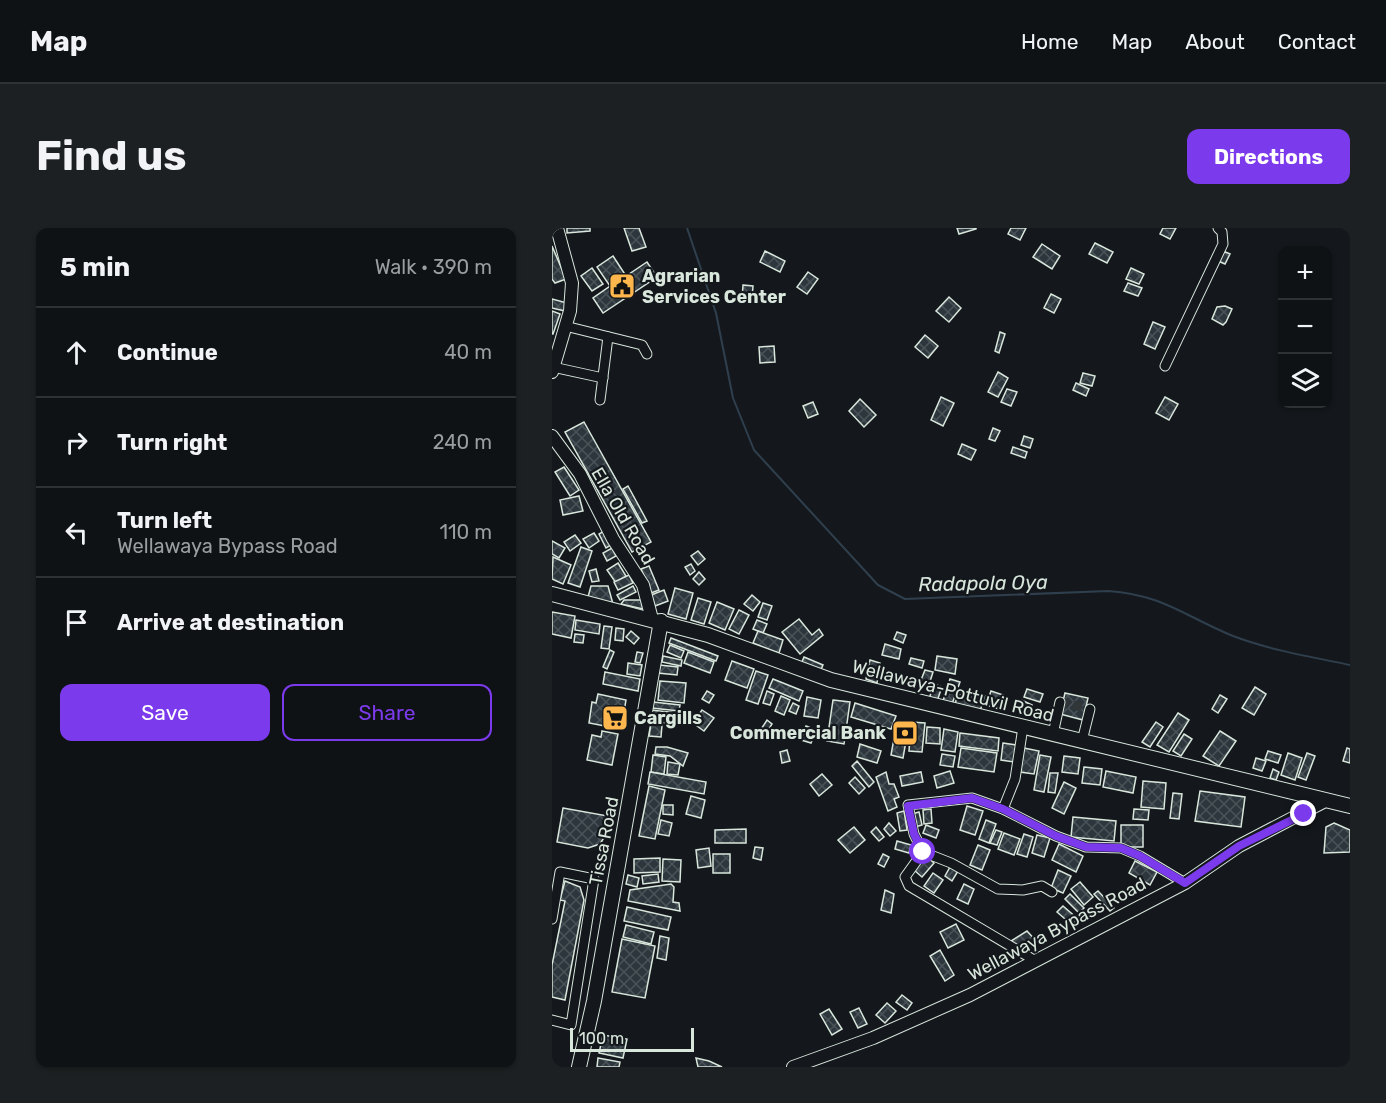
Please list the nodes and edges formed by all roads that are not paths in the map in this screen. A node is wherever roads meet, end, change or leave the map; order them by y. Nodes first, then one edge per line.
1 (556, 228) edge
2 (1218, 228) edge
3 (565, 326) junction
4 (608, 337) junction
5 (647, 354) dead end
6 (1165, 366) dead end
7 (553, 369) edge
8 (603, 378) junction
9 (600, 400) dead end
10 (552, 435) edge
11 (552, 594) edge
12 (656, 620) junction
13 (1060, 702) dead end
14 (1090, 709) dead end
15 (1023, 727) junction
16 (1053, 734) junction
17 (1082, 741) junction
18 (1327, 800) junction
19 (1350, 806) edge
20 (1003, 809) junction
21 (923, 852) junction
22 (594, 879) junction
23 (1185, 883) junction
24 (614, 884) junction
25 (1052, 892) dead end
26 (552, 919) edge
27 (1034, 960) junction
28 (552, 1020) edge
29 (579, 1067) edge
30 (793, 1067) edge

1 - 3 main road
2 - 6 street
3 - 4 street
3 - 7 main road
4 - 5 street
4 - 8 street
7 - 8 street
8 - 9 street
10 - 12 main road, Ella Old Road
11 - 12 highway, Wellawaya-Pottuvil Road
12 - 15 highway, Wellawaya-Pottuvil Road
12 - 24 highway, Tissa Road
13 - 16 street
14 - 17 street
15 - 16 highway, Wellawaya-Pottuvil Road
15 - 20 street
16 - 17 highway, Wellawaya-Pottuvil Road
17 - 18 highway, Wellawaya-Pottuvil Road
18 - 19 highway, Wellawaya-Pottuvil Road
18 - 23 main road, Wellawaya Bypass Road
20 - 21 street
20 - 23 street
21 - 25 street
21 - 27 street
22 - 24 street
22 - 26 street
22 - 28 street
23 - 27 main road, Wellawaya Bypass Road
24 - 29 highway, Tissa Road
27 - 30 main road, Wellawaya Bypass Road

